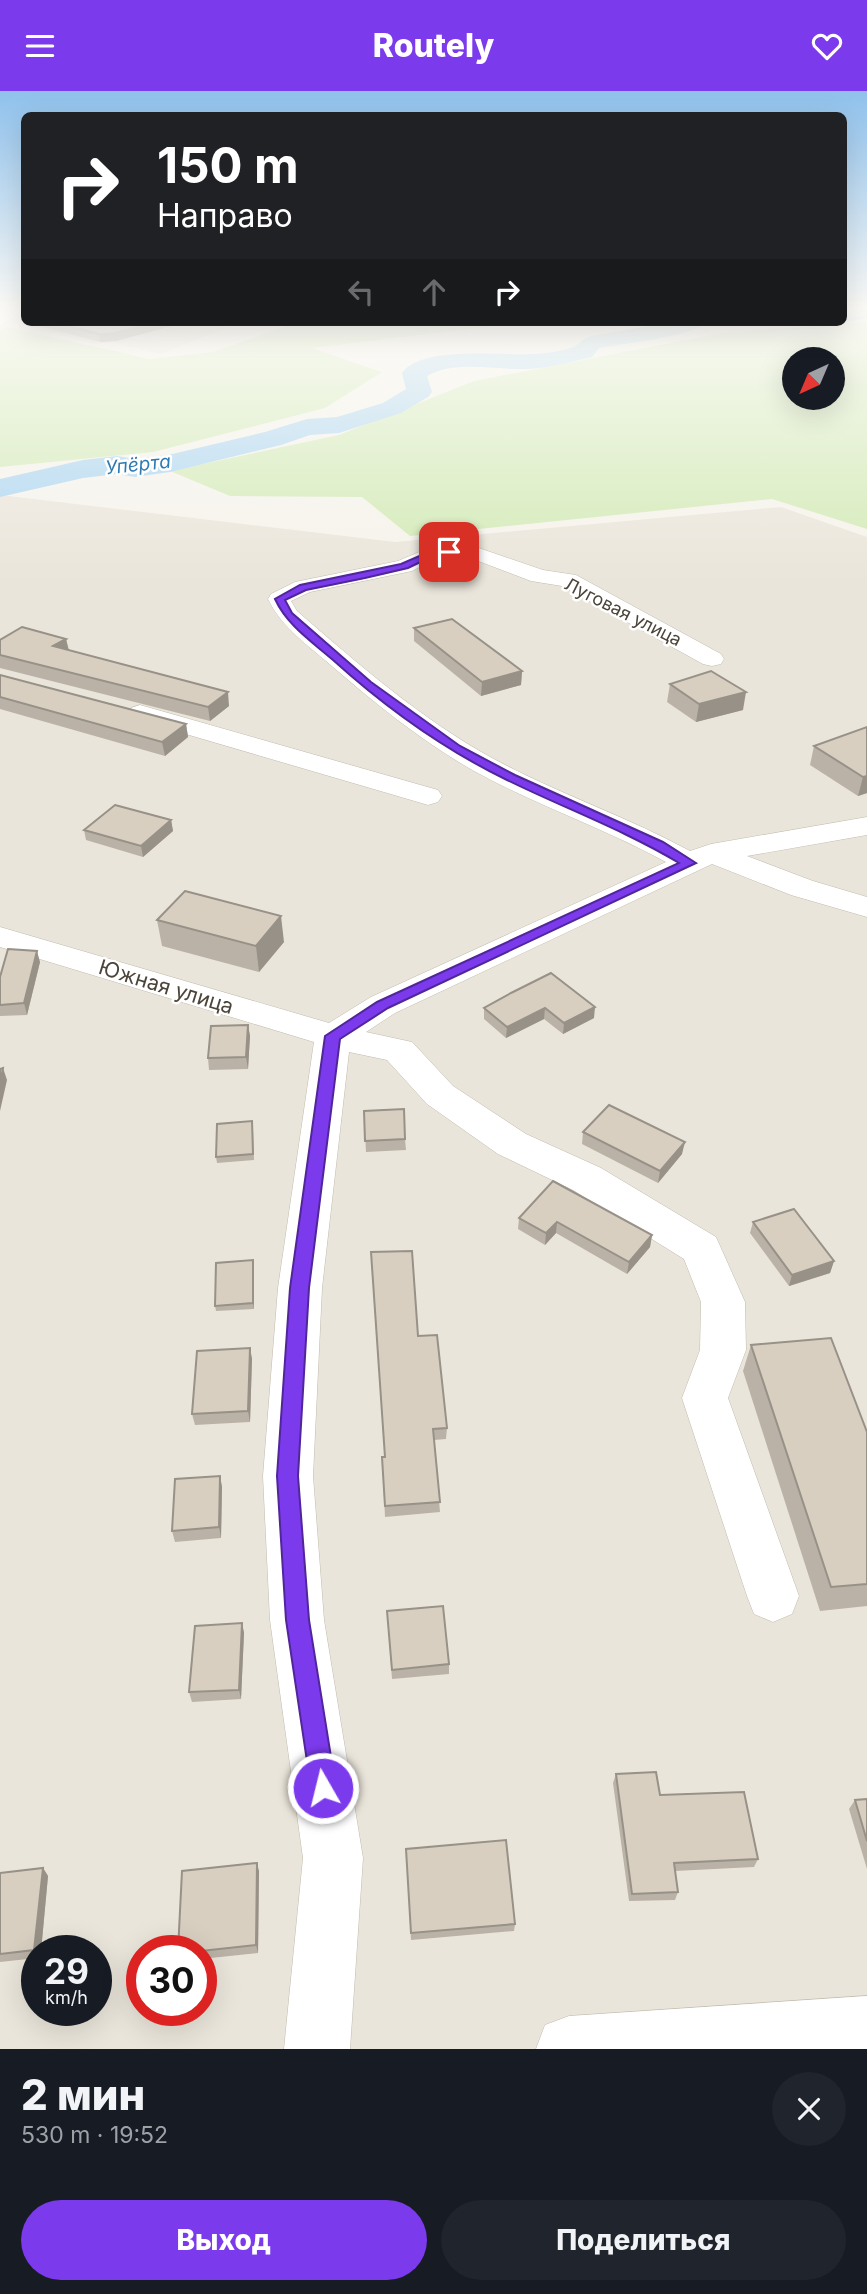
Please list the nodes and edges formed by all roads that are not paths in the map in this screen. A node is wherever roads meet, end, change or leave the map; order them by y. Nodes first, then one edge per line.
1 (712, 659) dead end
2 (121, 708) edge
3 (428, 796) dead end
4 (867, 826) edge
5 (700, 858) junction
6 (867, 907) edge
7 (0, 937) edge
8 (333, 1036) junction
9 (772, 1595) dead end
10 (867, 2029) edge
11 (317, 2049) edge
12 (569, 2049) edge

1 - 5 street, Луговая улица
2 - 3 street
4 - 5 street
5 - 6 street
5 - 8 street
7 - 8 street, Южная улица
8 - 9 street, Южная улица
8 - 11 street
10 - 12 street

